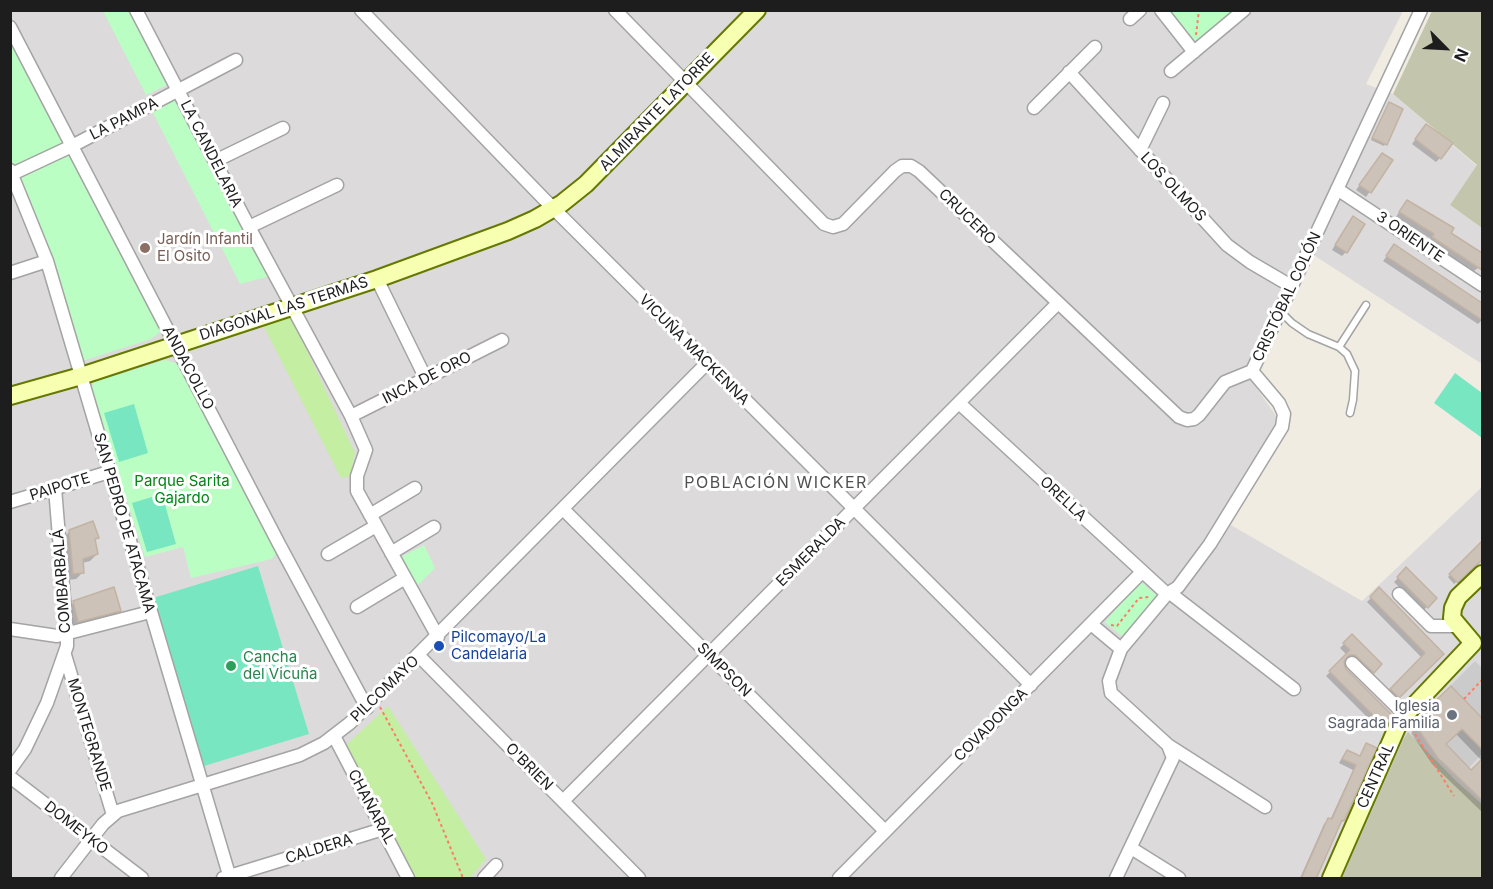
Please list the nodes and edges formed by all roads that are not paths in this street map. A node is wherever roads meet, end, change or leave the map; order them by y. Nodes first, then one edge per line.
1 (136, 10) edge
2 (362, 10) edge
3 (615, 10) edge
4 (757, 10) edge
5 (1140, 10) edge
6 (1161, 10) edge
7 (1244, 10) edge
8 (1421, 10) edge
9 (1130, 19) dead end
10 (10, 27) edge
11 (1095, 47) dead end
12 (1194, 52) junction
13 (236, 60) dead end
14 (1171, 71) dead end
15 (1069, 72) junction
16 (686, 83) junction
17 (178, 91) junction
18 (1163, 103) dead end
19 (1034, 108) dead end
20 (283, 128) dead end
21 (72, 146) junction
22 (1140, 150) junction
23 (215, 161) junction
24 (11, 173) edge
25 (337, 184) dead end
26 (1337, 189) junction
27 (553, 208) junction
28 (249, 227) junction
29 (47, 261) junction
30 (10, 273) edge
31 (377, 279) junction
32 (1482, 285) edge
33 (1291, 286) junction
34 (1058, 303) junction
35 (1366, 305) dead end
36 (292, 307) junction
37 (1280, 311) junction
38 (502, 340) dead end
39 (176, 345) junction
40 (1339, 347) junction
41 (707, 363) junction
42 (1252, 371) junction
43 (81, 376) junction
44 (426, 379) junction
45 (10, 396) edge
46 (959, 403) junction
47 (1350, 412) dead end
48 (351, 416) junction
49 (109, 472) junction
50 (55, 488) junction
51 (415, 488) dead end
52 (10, 502) edge
53 (855, 508) junction
54 (563, 509) junction
55 (373, 520) junction
56 (434, 527) dead end
57 (392, 553) junction
58 (328, 554) dead end
59 (1142, 572) junction
60 (1482, 574) edge
61 (405, 578) junction
62 (1168, 594) junction
63 (1399, 594) dead end
64 (357, 607) dead end
65 (150, 612) junction
66 (1091, 624) junction
67 (1457, 626) junction
68 (10, 629) edge
69 (68, 634) junction
70 (438, 636) junction
71 (1478, 648) edge
72 (1121, 649) junction
73 (65, 655) junction
74 (708, 655) junction
75 (419, 656) junction
76 (1352, 663) dead end
77 (1031, 685) junction
78 (1294, 689) dead end
79 (371, 704) junction
80 (1404, 716) junction
81 (334, 736) junction
82 (1168, 745) junction
83 (10, 770) edge
84 (10, 777) edge
85 (203, 785) junction
86 (563, 801) junction
87 (1265, 807) dead end
88 (113, 815) junction
89 (382, 830) junction
90 (885, 831) junction
91 (91, 840) junction
92 (1131, 848) junction
93 (496, 865) dead end
94 (1173, 877) edge
95 (227, 878) edge
96 (61, 879) edge
97 (142, 879) edge
98 (408, 879) edge
99 (484, 879) edge
100 (639, 879) edge
101 (839, 879) edge
102 (1116, 879) edge
103 (1331, 879) edge

1 - 17 street, LA CANDELARIA
2 - 27 street, VICUÑA MACKENNA
3 - 16 street
4 - 16 main road, ALMIRANTE LATORRE
5 - 9 street
6 - 12 street
7 - 12 street
8 - 26 street, CRISTÓBAL COLÓN
10 - 21 street, ANDACOLLO
11 - 15 street
12 - 14 street
13 - 17 street, LA PAMPA
15 - 19 street
15 - 22 street, LOS OLMOS
16 - 27 main road, ALMIRANTE LATORRE
16 - 34 street, CRUCERO
17 - 21 street, LA PAMPA
17 - 23 street, LA CANDELARIA
18 - 22 street
20 - 23 street
21 - 24 street, LA PAMPA
21 - 39 street, ANDACOLLO
22 - 33 street, LOS OLMOS
23 - 28 street, LA CANDELARIA
24 - 29 street, SAN PEDRO DE ATACAMA
25 - 28 street
26 - 32 street, 3 ORIENTE
26 - 33 street, CRISTÓBAL COLÓN
27 - 31 main road, DIAGONAL LAS TERMAS
27 - 41 street, VICUÑA MACKENNA
28 - 36 street, LA CANDELARIA
29 - 30 street
29 - 43 street, SAN PEDRO DE ATACAMA
31 - 36 main road, DIAGONAL LAS TERMAS
31 - 44 street
33 - 37 street, CRISTÓBAL COLÓN
34 - 42 street, CRUCERO
34 - 46 street, ESMERALDA
35 - 40 lane
36 - 39 main road, DIAGONAL LAS TERMAS
36 - 48 street, LA CANDELARIA
37 - 40 lane
37 - 42 street, CRISTÓBAL COLÓN
38 - 44 street, INCA DE ORO
39 - 43 main road, DIAGONAL LAS TERMAS
39 - 79 street, ANDACOLLO
40 - 47 lane
41 - 53 street, VICUÑA MACKENNA
41 - 54 street, PILCOMAYO
42 - 62 street, CRISTÓBAL COLÓN
43 - 45 main road, DIAGONAL LAS TERMAS
43 - 49 street, SAN PEDRO DE ATACAMA
44 - 48 street, INCA DE ORO
46 - 53 street, ESMERALDA
46 - 59 street, ORELLA
48 - 55 street, LA CANDELARIA
49 - 50 street, PAIPOTE
49 - 65 street, SAN PEDRO DE ATACAMA
50 - 52 street, PAIPOTE
50 - 69 street, COMBARBALÁ
51 - 55 street
53 - 74 street, ESMERALDA
53 - 77 street, VICUÑA MACKENNA
54 - 70 street, PILCOMAYO
54 - 74 street, SIMPSON
55 - 57 street
55 - 58 street
56 - 57 street
57 - 61 street
59 - 62 street, ORELLA
59 - 66 street, COVADONGA
60 - 67 main road
61 - 64 street
61 - 70 street
62 - 72 street, CRISTÓBAL COLÓN
62 - 78 street, ORELLA
63 - 67 street
65 - 69 street
65 - 85 street, SAN PEDRO DE ATACAMA
66 - 72 street
66 - 77 street, COVADONGA
67 - 71 main road, CENTRAL
68 - 69 street
69 - 73 street, COMBARBALÁ
70 - 75 street, PILCOMAYO
71 - 80 main road, CENTRAL
72 - 82 street, CRISTÓBAL COLÓN
73 - 83 street, COMBARBALÁ
73 - 88 street, MONTEGRANDE
74 - 86 street, ESMERALDA
74 - 90 street, SIMPSON
75 - 79 street, PILCOMAYO
75 - 86 street, O'BRIEN
76 - 80 street
77 - 90 street, COVADONGA
79 - 81 street, PILCOMAYO
80 - 103 main road, CENTRAL
81 - 85 street, PILCOMAYO
81 - 89 street, CHAÑARAL
82 - 87 street, CRISTÓBAL COLÓN
82 - 92 street
84 - 91 street, DOMEYKO
85 - 88 street, PILCOMAYO
85 - 95 street, SAN PEDRO DE ATACAMA
86 - 100 street, O'BRIEN
88 - 91 street, PILCOMAYO
89 - 95 street, CALDERA
89 - 98 street, CHAÑARAL
90 - 101 street, COVADONGA
91 - 96 street, PILCOMAYO
91 - 97 street, DOMEYKO
92 - 94 street
92 - 102 street
93 - 99 street

